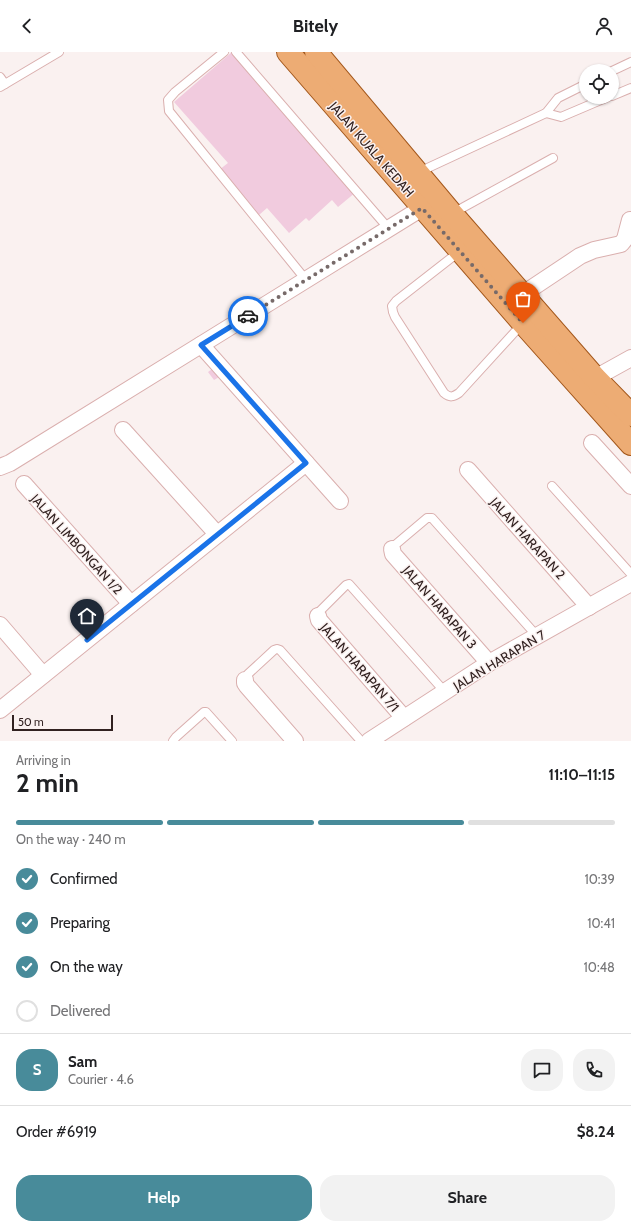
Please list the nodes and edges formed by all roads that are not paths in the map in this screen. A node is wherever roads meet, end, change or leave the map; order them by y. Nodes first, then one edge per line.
1 (59, 52) edge
2 (224, 52) edge
3 (236, 52) edge
4 (288, 52) edge
5 (316, 52) edge
6 (631, 62) edge
7 (619, 68) edge
8 (0, 77) edge
9 (2, 86) edge
10 (579, 88) edge
11 (631, 88) edge
12 (619, 93) edge
13 (592, 104) edge
14 (546, 113) junction
15 (553, 158) dead end
16 (418, 172) junction
17 (422, 208) junction
18 (452, 214) junction
19 (630, 220) dead end
20 (389, 229) junction
21 (460, 250) junction
22 (306, 280) junction
23 (523, 294) junction
24 (523, 323) junction
25 (201, 345) junction
26 (631, 358) edge
27 (595, 378) junction
28 (631, 415) edge
29 (123, 430) dead end
30 (592, 443) dead end
31 (631, 444) edge
32 (306, 463) junction
33 (0, 467) edge
34 (468, 470) dead end
35 (24, 484) dead end
36 (552, 486) dead end
37 (631, 486) edge
38 (340, 501) dead end
39 (218, 534) junction
40 (392, 549) joint
41 (631, 574) edge
42 (631, 583) edge
43 (131, 604) junction
44 (589, 607) junction
45 (318, 616) joint
46 (0, 625) edge
47 (538, 636) junction
48 (489, 663) junction
49 (43, 675) junction
50 (245, 680) joint
51 (445, 692) junction
52 (0, 710) edge
53 (404, 718) junction
54 (173, 741) edge
55 (232, 741) edge
56 (295, 741) edge
57 (361, 741) edge
58 (369, 741) edge

1 - 9 lane
2 - 22 lane
3 - 20 lane
4 - 17 main road, JALAN KUALA KEDAH
5 - 16 main road, JALAN KUALA KEDAH
6 - 7 lane
8 - 9 lane
10 - 14 lane
11 - 12 lane
13 - 14 lane
14 - 16 lane
15 - 18 lane
16 - 18 main road, JALAN KUALA KEDAH
17 - 20 street
17 - 21 main road, JALAN KUALA KEDAH
18 - 23 main road, JALAN KUALA KEDAH
19 - 23 street
20 - 22 street
21 - 24 main road, JALAN KUALA KEDAH
21 - 24 lane
22 - 25 street
23 - 27 main road, JALAN KUALA KEDAH
24 - 31 main road, JALAN KUALA KEDAH
25 - 32 street
25 - 33 street
26 - 27 street
27 - 28 main road, JALAN KUALA KEDAH
29 - 39 street
30 - 37 street
32 - 38 street
32 - 39 street
34 - 44 street, JALAN HARAPAN 2
35 - 43 street, JALAN LIMBONGAN 1/2
36 - 41 lane
39 - 43 street
40 - 47 lane
40 - 48 street, JALAN HARAPAN 3
42 - 44 street, JALAN HARAPAN 7
43 - 49 street
44 - 47 street, JALAN HARAPAN 7
45 - 51 lane
45 - 53 street, JALAN HARAPAN 7/1
46 - 49 street
47 - 48 street, JALAN HARAPAN 7
48 - 51 street, JALAN HARAPAN 7
49 - 52 street
50 - 56 street
50 - 57 lane
51 - 53 street, JALAN HARAPAN 7
53 - 58 street, JALAN HARAPAN 7
54 - 55 lane

